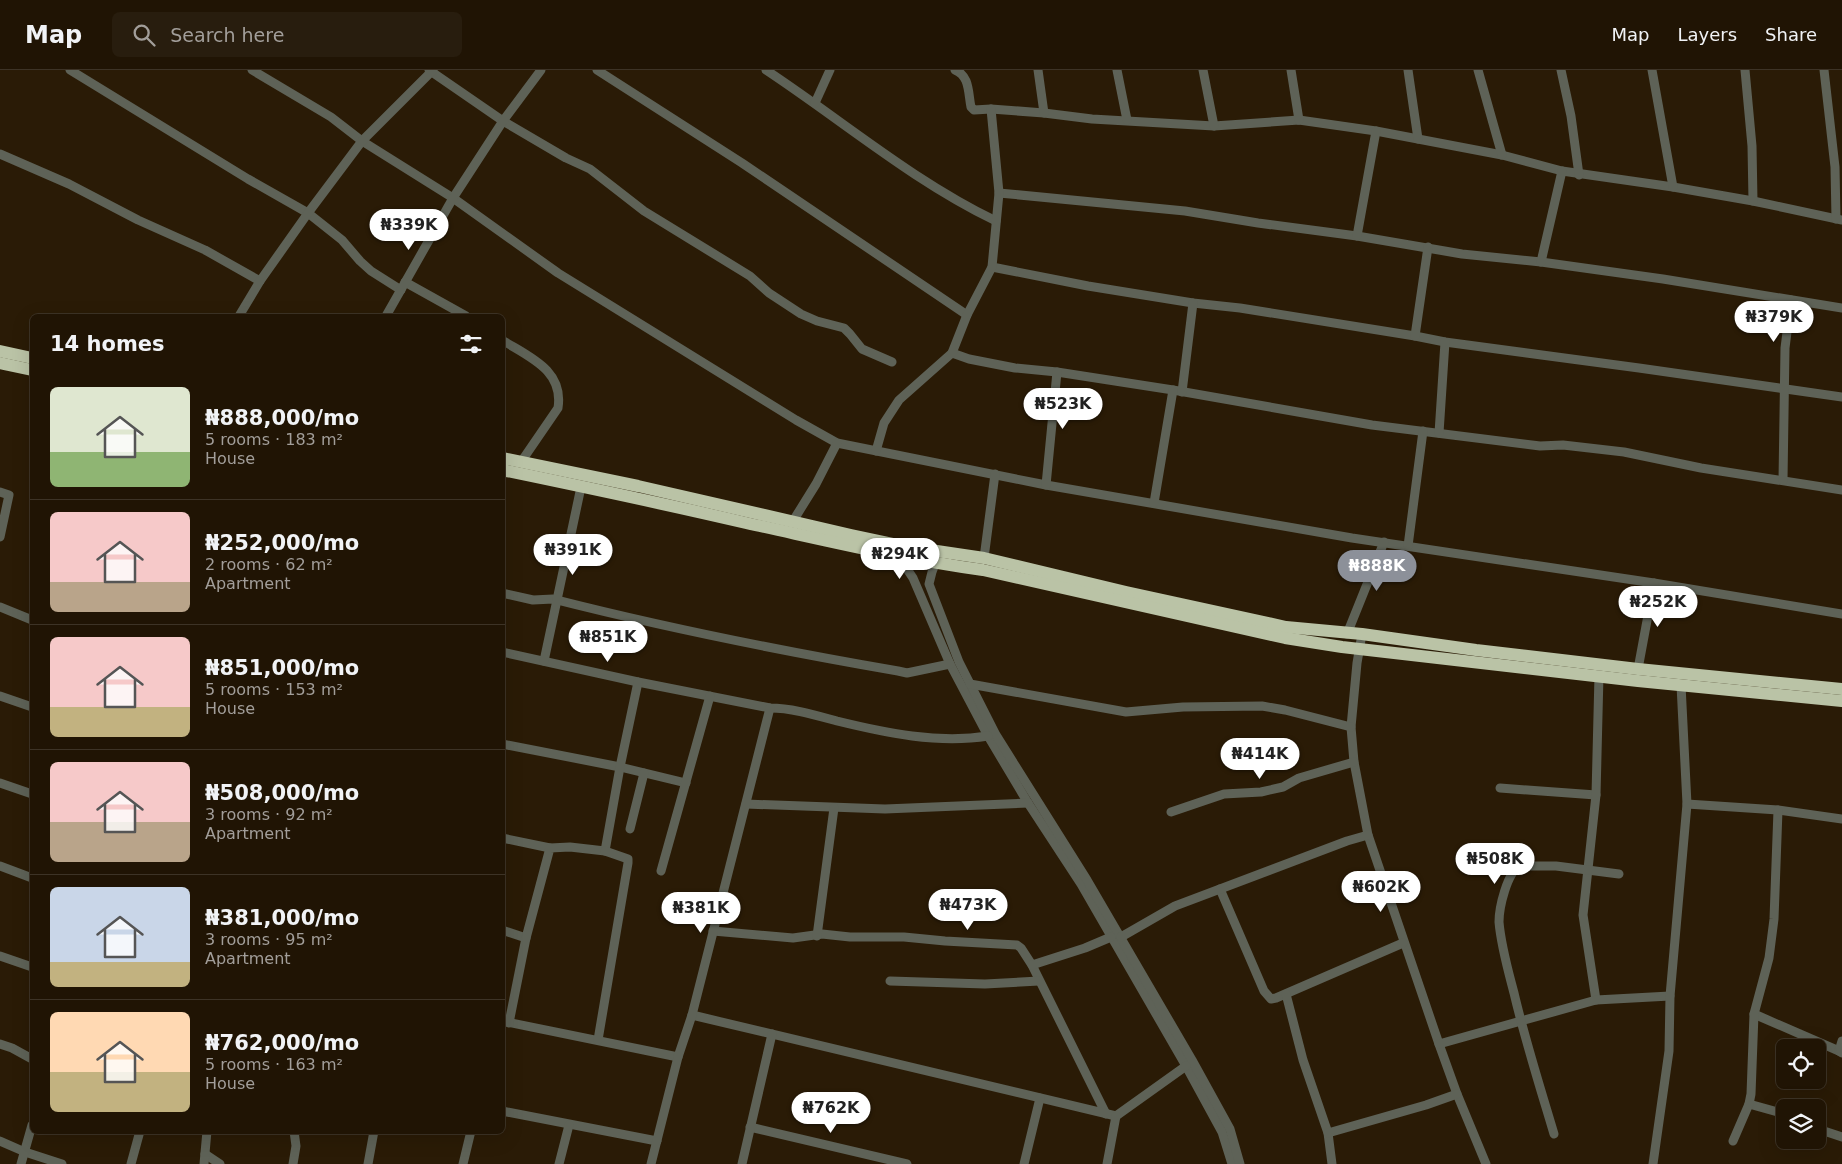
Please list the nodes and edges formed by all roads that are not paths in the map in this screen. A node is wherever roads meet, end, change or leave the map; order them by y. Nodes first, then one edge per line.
1 (70, 70) edge
2 (252, 70) edge
3 (540, 70) edge
4 (597, 70) edge
5 (766, 70) edge
6 (830, 70) edge
7 (955, 70) edge
8 (1038, 70) edge
9 (1117, 70) edge
10 (1202, 70) edge
11 (1292, 70) edge
12 (1408, 70) edge
13 (1478, 70) edge
14 (1561, 70) edge
15 (1652, 70) edge
16 (1745, 70) edge
17 (1824, 70) edge
18 (431, 71) edge
19 (815, 103) junction
20 (991, 109) junction
21 (1044, 113) junction
22 (1127, 120) junction
23 (1299, 120) junction
24 (504, 122) junction
25 (1214, 126) junction
26 (1376, 131) junction
27 (1418, 139) junction
28 (362, 141) junction
29 (0, 154) edge
30 (1502, 155) junction
31 (1562, 171) junction
32 (1579, 174) junction
33 (1673, 187) junction
34 (999, 193) junction
35 (452, 198) junction
36 (1753, 201) junction
37 (308, 212) junction
38 (1839, 219) edge
39 (996, 221) junction
40 (1357, 236) junction
41 (1428, 248) junction
42 (1540, 262) junction
43 (992, 267) junction
44 (260, 282) junction
45 (403, 286) junction
46 (1792, 300) junction
47 (1193, 303) junction
48 (1842, 308) edge
49 (240, 314) edge
50 (387, 314) edge
51 (462, 314) edge
52 (966, 315) junction
53 (1416, 336) junction
54 (505, 342) edge
55 (1445, 342) junction
56 (0, 352) edge
57 (952, 353) junction
58 (30, 358) edge
59 (892, 362) dead end
60 (0, 363) edge
61 (30, 370) edge
62 (1057, 372) junction
63 (1784, 390) junction
64 (1177, 391) junction
65 (1842, 397) edge
66 (1423, 431) junction
67 (1439, 433) junction
68 (837, 443) junction
69 (876, 451) junction
70 (505, 459) edge
71 (520, 462) junction
72 (505, 471) edge
73 (995, 474) junction
74 (1782, 480) junction
75 (1046, 485) junction
76 (581, 487) junction
77 (1842, 490) edge
78 (0, 492) edge
79 (1154, 502) junction
80 (793, 521) junction
81 (0, 537) edge
82 (1384, 542) junction
83 (1408, 546) junction
84 (899, 557) junction
85 (984, 558) junction
86 (935, 564) junction
87 (1063, 582) junction
88 (1654, 583) junction
89 (505, 593) edge
90 (556, 600) junction
91 (0, 607) edge
92 (1842, 614) edge
93 (30, 619) edge
94 (1347, 634) junction
95 (1362, 634) junction
96 (1359, 649) junction
97 (505, 653) edge
98 (544, 661) junction
99 (950, 664) junction
100 (1638, 669) junction
101 (1599, 675) junction
102 (638, 682) junction
103 (970, 684) junction
104 (1681, 686) junction
105 (1842, 690) edge
106 (0, 696) edge
107 (710, 696) junction
108 (1842, 701) edge
109 (30, 706) edge
110 (770, 708) junction
111 (1350, 726) junction
112 (988, 736) junction
113 (505, 745) edge
114 (1354, 762) junction
115 (620, 767) junction
116 (644, 773) junction
117 (0, 783) edge
118 (686, 783) junction
119 (1500, 788) dead end
120 (30, 793) edge
121 (1596, 795) junction
122 (1028, 803) junction
123 (746, 804) junction
124 (1686, 804) junction
125 (834, 808) junction
126 (1778, 810) junction
127 (1171, 812) dead end
128 (1842, 819) edge
129 (630, 829) dead end
130 (1368, 835) junction
131 (505, 839) edge
132 (550, 848) junction
133 (605, 851) junction
134 (0, 866) edge
135 (661, 871) dead end
136 (1588, 871) junction
137 (1619, 874) dead end
138 (30, 877) edge
139 (1220, 888) junction
140 (505, 931) edge
141 (714, 931) junction
142 (817, 936) junction
143 (1111, 936) junction
144 (1121, 936) junction
145 (526, 938) junction
146 (1403, 943) junction
147 (0, 956) edge
148 (1032, 965) junction
149 (30, 966) edge
150 (890, 981) dead end
151 (1039, 981) junction
152 (1286, 994) junction
153 (1670, 996) junction
154 (1596, 1000) junction
155 (1754, 1014) junction
156 (692, 1015) junction
157 (1521, 1021) junction
158 (506, 1022) edge
159 (772, 1034) junction
160 (598, 1040) junction
161 (1842, 1041) edge
162 (0, 1044) edge
163 (1439, 1044) junction
164 (1840, 1052) edge
165 (678, 1057) junction
166 (30, 1058) edge
167 (1186, 1066) junction
168 (1457, 1094) junction
169 (1040, 1098) junction
170 (1749, 1104) junction
171 (505, 1112) edge
172 (1776, 1112) edge
173 (1106, 1114) junction
174 (1116, 1116) junction
175 (569, 1125) junction
176 (750, 1126) junction
177 (1826, 1132) edge
178 (30, 1133) edge
179 (1328, 1133) junction
180 (139, 1134) edge
181 (207, 1134) edge
182 (294, 1134) edge
183 (373, 1134) edge
184 (470, 1134) edge
185 (1554, 1134) dead end
186 (1842, 1137) edge
187 (0, 1140) edge
188 (1733, 1141) dead end
189 (657, 1142) junction
190 (25, 1152) junction
191 (205, 1154) junction
192 (21, 1164) edge
193 (62, 1164) edge
194 (131, 1164) edge
195 (204, 1164) edge
196 (220, 1164) edge
197 (293, 1164) edge
198 (368, 1164) edge
199 (463, 1164) edge
200 (559, 1164) edge
201 (651, 1164) edge
202 (742, 1164) edge
203 (907, 1164) edge
204 (1024, 1164) edge
205 (1107, 1164) edge
206 (1232, 1164) edge
207 (1240, 1164) edge
208 (1332, 1164) edge
209 (1486, 1164) edge
210 (1653, 1164) edge

1 - 37 street
2 - 28 street
3 - 24 street
4 - 52 street
5 - 19 street
6 - 19 street
7 - 20 street
8 - 21 street
9 - 22 street
10 - 25 street
11 - 23 street
12 - 27 street
13 - 30 street
14 - 32 street
15 - 33 street
16 - 36 street
17 - 38 street
18 - 24 street
18 - 28 street
19 - 39 street
20 - 21 street
20 - 34 street
21 - 22 street
22 - 25 street
23 - 25 street
23 - 26 street
24 - 35 street
24 - 59 street
26 - 27 street
26 - 40 street
27 - 30 street
28 - 35 street
28 - 37 street
29 - 44 street
30 - 31 street
31 - 32 street
31 - 42 street
32 - 33 street
33 - 36 street
34 - 39 street
34 - 40 street
35 - 45 street
35 - 68 street
36 - 38 street
37 - 44 street
37 - 45 street
39 - 43 street
40 - 41 street
41 - 42 street
41 - 53 street
42 - 46 street
43 - 47 street
43 - 52 street
44 - 49 street
45 - 50 street
45 - 51 street
46 - 48 street
46 - 63 street
47 - 53 street
47 - 64 street
52 - 57 street
53 - 55 street
54 - 71 street
55 - 63 street
55 - 67 street
56 - 58 highway
57 - 62 street
57 - 69 street
60 - 61 highway
62 - 64 street
62 - 75 street
63 - 65 street
63 - 74 street
64 - 66 street
64 - 79 street
66 - 67 street
66 - 83 street
67 - 74 street
68 - 69 street
68 - 80 street
69 - 73 street
70 - 71 highway
71 - 80 highway
72 - 76 highway
73 - 75 street
73 - 85 street
74 - 77 street
75 - 79 street
76 - 84 highway
76 - 90 street
78 - 81 street
79 - 82 street
80 - 85 highway
82 - 83 street
82 - 94 street
83 - 88 street
84 - 86 highway
84 - 99 street
85 - 87 highway
86 - 87 highway
86 - 103 street
87 - 94 highway
87 - 96 highway
88 - 92 street
88 - 100 street
89 - 90 street
90 - 98 street
90 - 99 street
91 - 93 street
94 - 95 highway
95 - 96 street
95 - 100 highway
96 - 101 highway
96 - 111 street
97 - 98 street
98 - 102 street
99 - 112 street
100 - 105 highway
101 - 104 highway
101 - 121 street
102 - 107 street
102 - 115 street
103 - 111 street
103 - 144 street
104 - 108 highway
104 - 124 street
106 - 109 street
107 - 110 street
107 - 118 street
110 - 112 street
110 - 123 street
111 - 114 street
112 - 122 street
113 - 115 street
114 - 127 street
114 - 130 street
115 - 116 street
115 - 133 street
116 - 118 street
116 - 129 street
117 - 120 street
118 - 135 street
119 - 121 street
121 - 136 street
122 - 125 street
122 - 143 street
123 - 125 street
123 - 141 street
124 - 126 street
124 - 153 street
125 - 142 street
126 - 128 street
126 - 155 street
130 - 139 street
130 - 146 street
131 - 132 street
132 - 133 street
132 - 145 street
133 - 160 street
134 - 138 street
136 - 137 street
136 - 154 street
136 - 157 street
139 - 144 street
139 - 152 street
140 - 145 street
141 - 142 street
141 - 156 street
142 - 148 street
143 - 148 street
143 - 167 street
144 - 207 street
145 - 158 street
146 - 152 street
146 - 163 street
147 - 149 street
148 - 151 street
150 - 151 street
151 - 173 street
152 - 179 street
153 - 154 street
153 - 210 street
154 - 157 street
155 - 164 street
155 - 170 street
156 - 159 street
156 - 165 street
157 - 163 street
157 - 185 street
158 - 160 street
159 - 169 street
159 - 176 street
160 - 165 street
161 - 164 street
162 - 166 street
163 - 168 street
165 - 189 street
167 - 174 street
167 - 206 street
168 - 179 street
168 - 209 street
169 - 173 street
169 - 204 street
170 - 172 street
170 - 188 street
171 - 175 street
173 - 174 street
174 - 205 street
175 - 189 street
175 - 200 street
176 - 202 street
176 - 203 street
177 - 186 street
178 - 190 street
179 - 208 street
180 - 194 street
181 - 191 street
182 - 197 street
183 - 198 street
184 - 199 street
187 - 190 street
189 - 201 street
190 - 192 street
190 - 193 street
191 - 195 street
191 - 196 street

